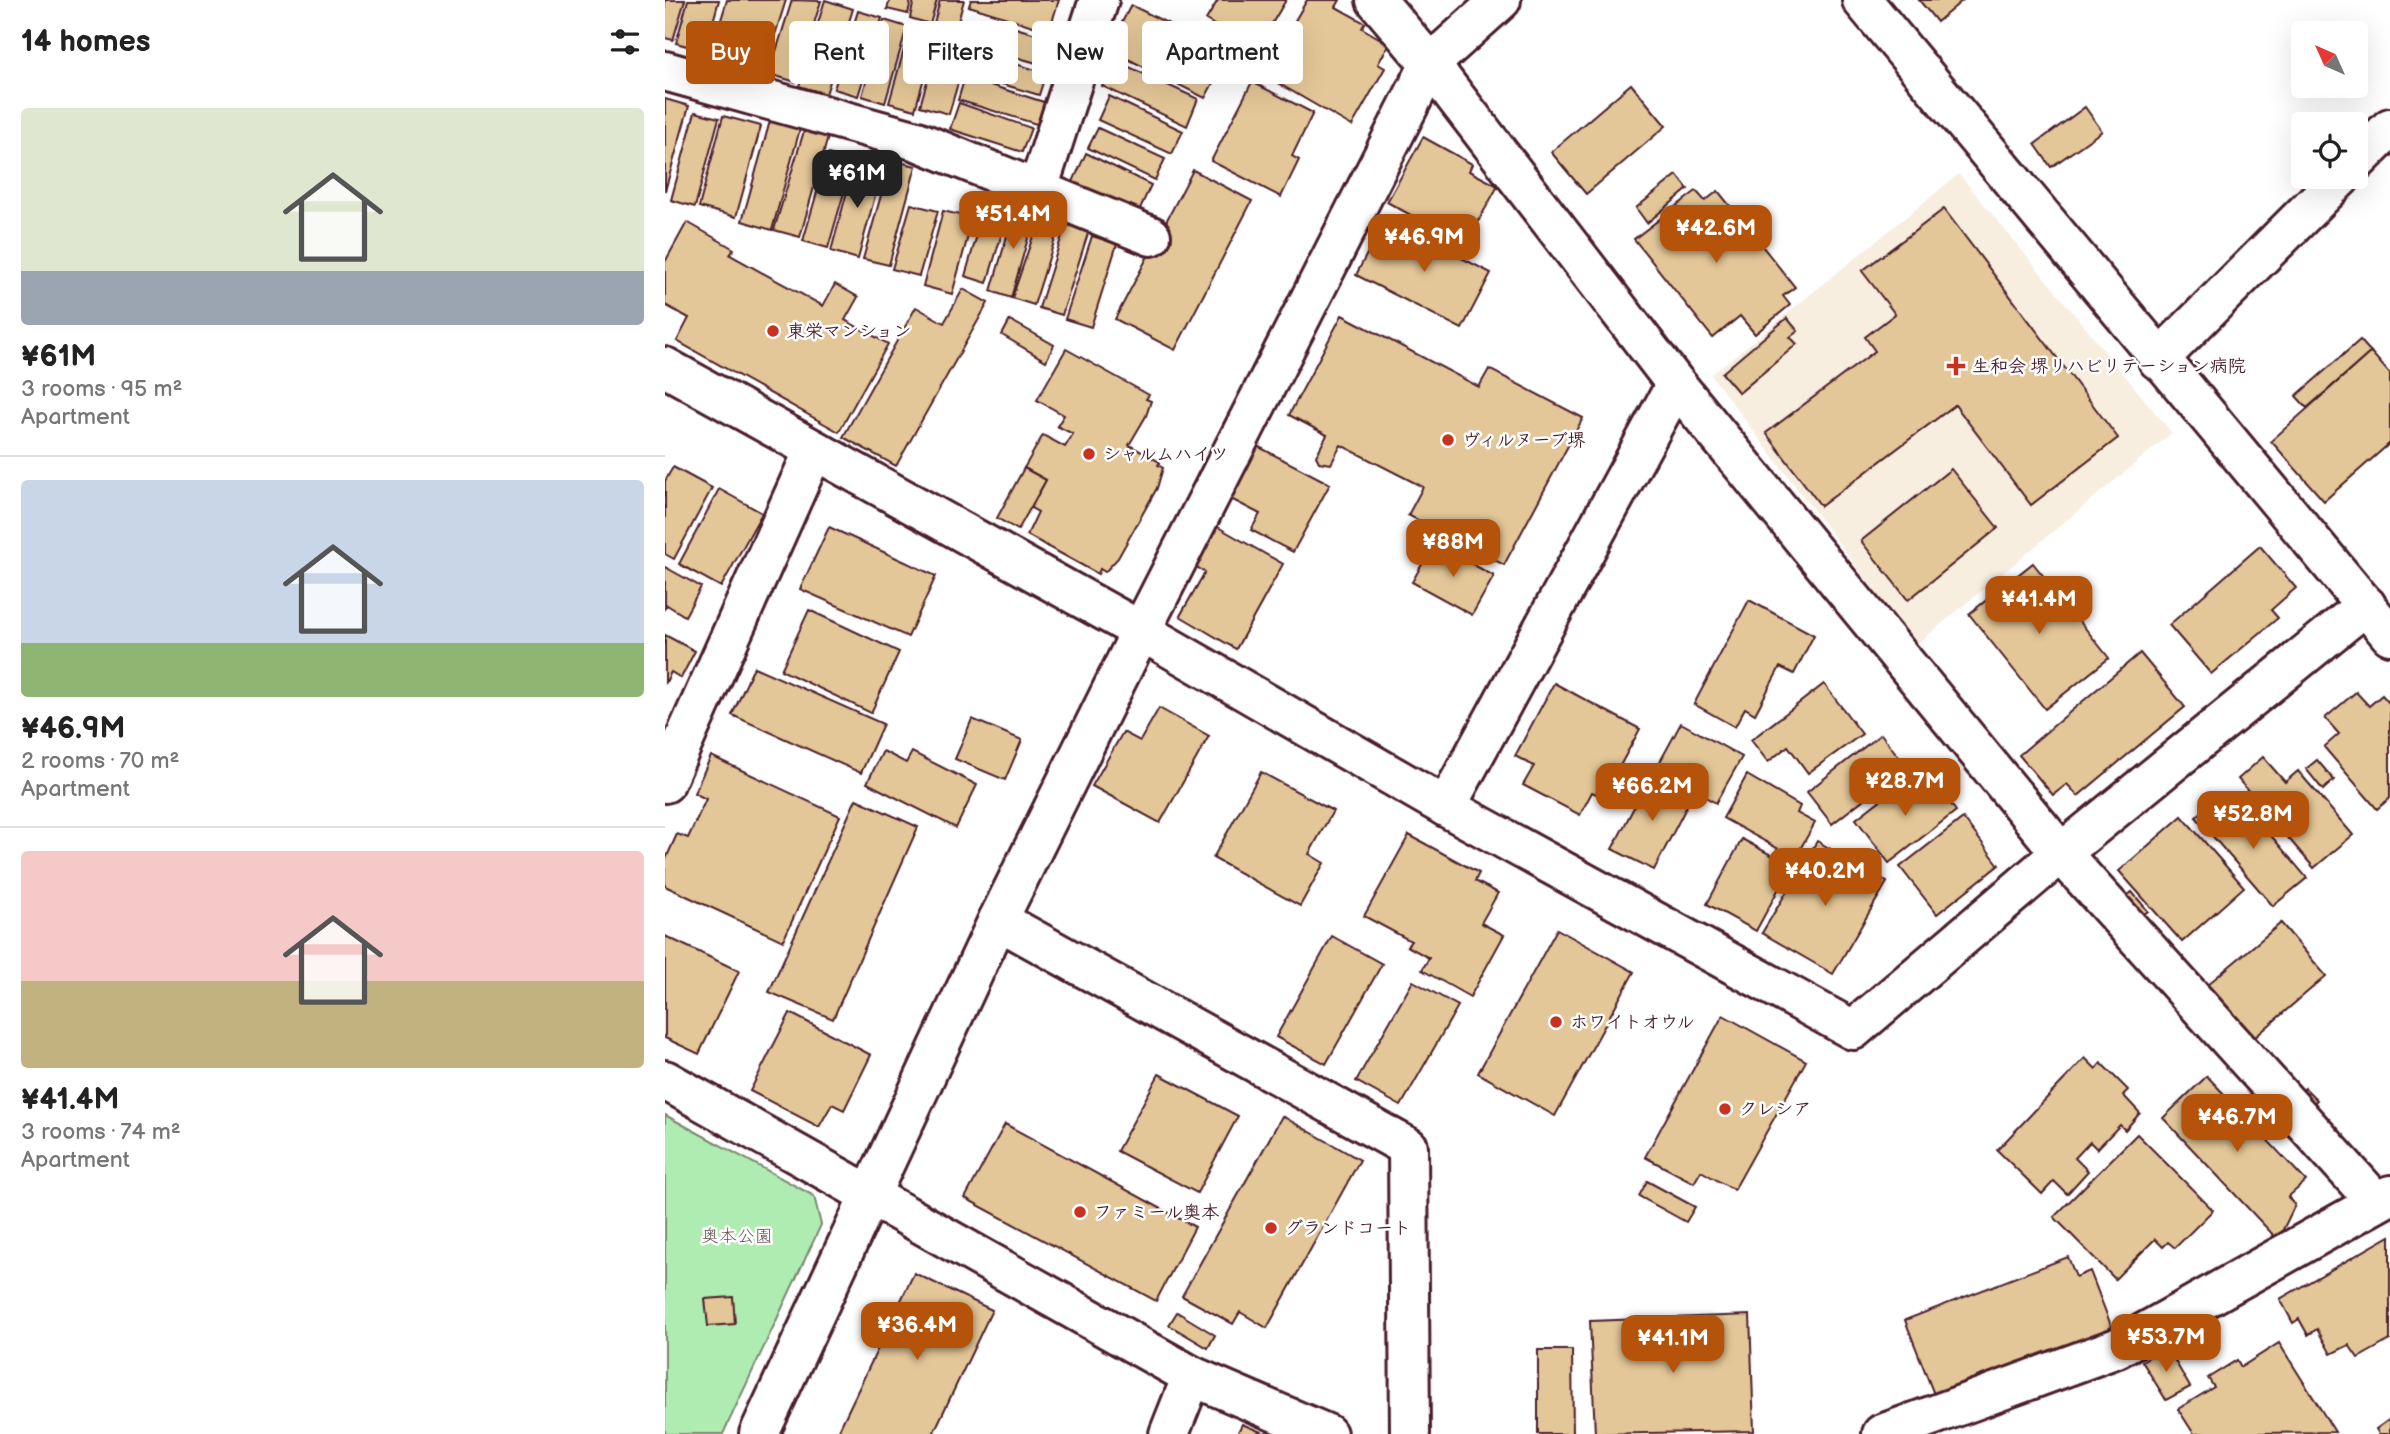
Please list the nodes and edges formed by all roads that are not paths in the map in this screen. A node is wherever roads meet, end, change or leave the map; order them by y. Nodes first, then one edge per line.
1 (1099, 0) edge
2 (1376, 0) edge
3 (1501, 0) edge
4 (1862, 0) edge
5 (1430, 64) junction
6 (665, 71) edge
7 (2390, 128) edge
8 (2368, 150) edge
9 (1038, 189) junction
10 (2329, 189) edge
11 (1151, 236) dead end
12 (2158, 360) junction
13 (665, 367) edge
14 (1676, 384) junction
15 (814, 450) junction
16 (2366, 605) junction
17 (1141, 631) junction
18 (2390, 635) edge
19 (673, 742) edge
20 (665, 783) edge
21 (1446, 807) junction
22 (2061, 853) junction
23 (998, 920) junction
24 (665, 1080) edge
25 (871, 1193) junction
26 (2383, 1198) edge
27 (1192, 1376) junction
28 (759, 1434) edge
29 (1169, 1434) edge
30 (1327, 1434) edge
31 (1410, 1434) edge
32 (1882, 1434) edge

1 - 9 street
2 - 5 street
3 - 5 street
4 - 12 street
5 - 14 street
5 - 17 street
6 - 9 street
7 - 8 street
9 - 11 street
10 - 12 street
12 - 16 street
13 - 15 street
14 - 21 street
14 - 22 street
15 - 17 street
15 - 19 street
16 - 18 street
16 - 22 street
17 - 21 street
17 - 23 street
19 - 20 street
21 - 22 street
22 - 26 street
23 - 25 street
23 - 31 street
24 - 25 street
25 - 27 street
25 - 28 street
26 - 32 street
27 - 29 street
27 - 30 street

